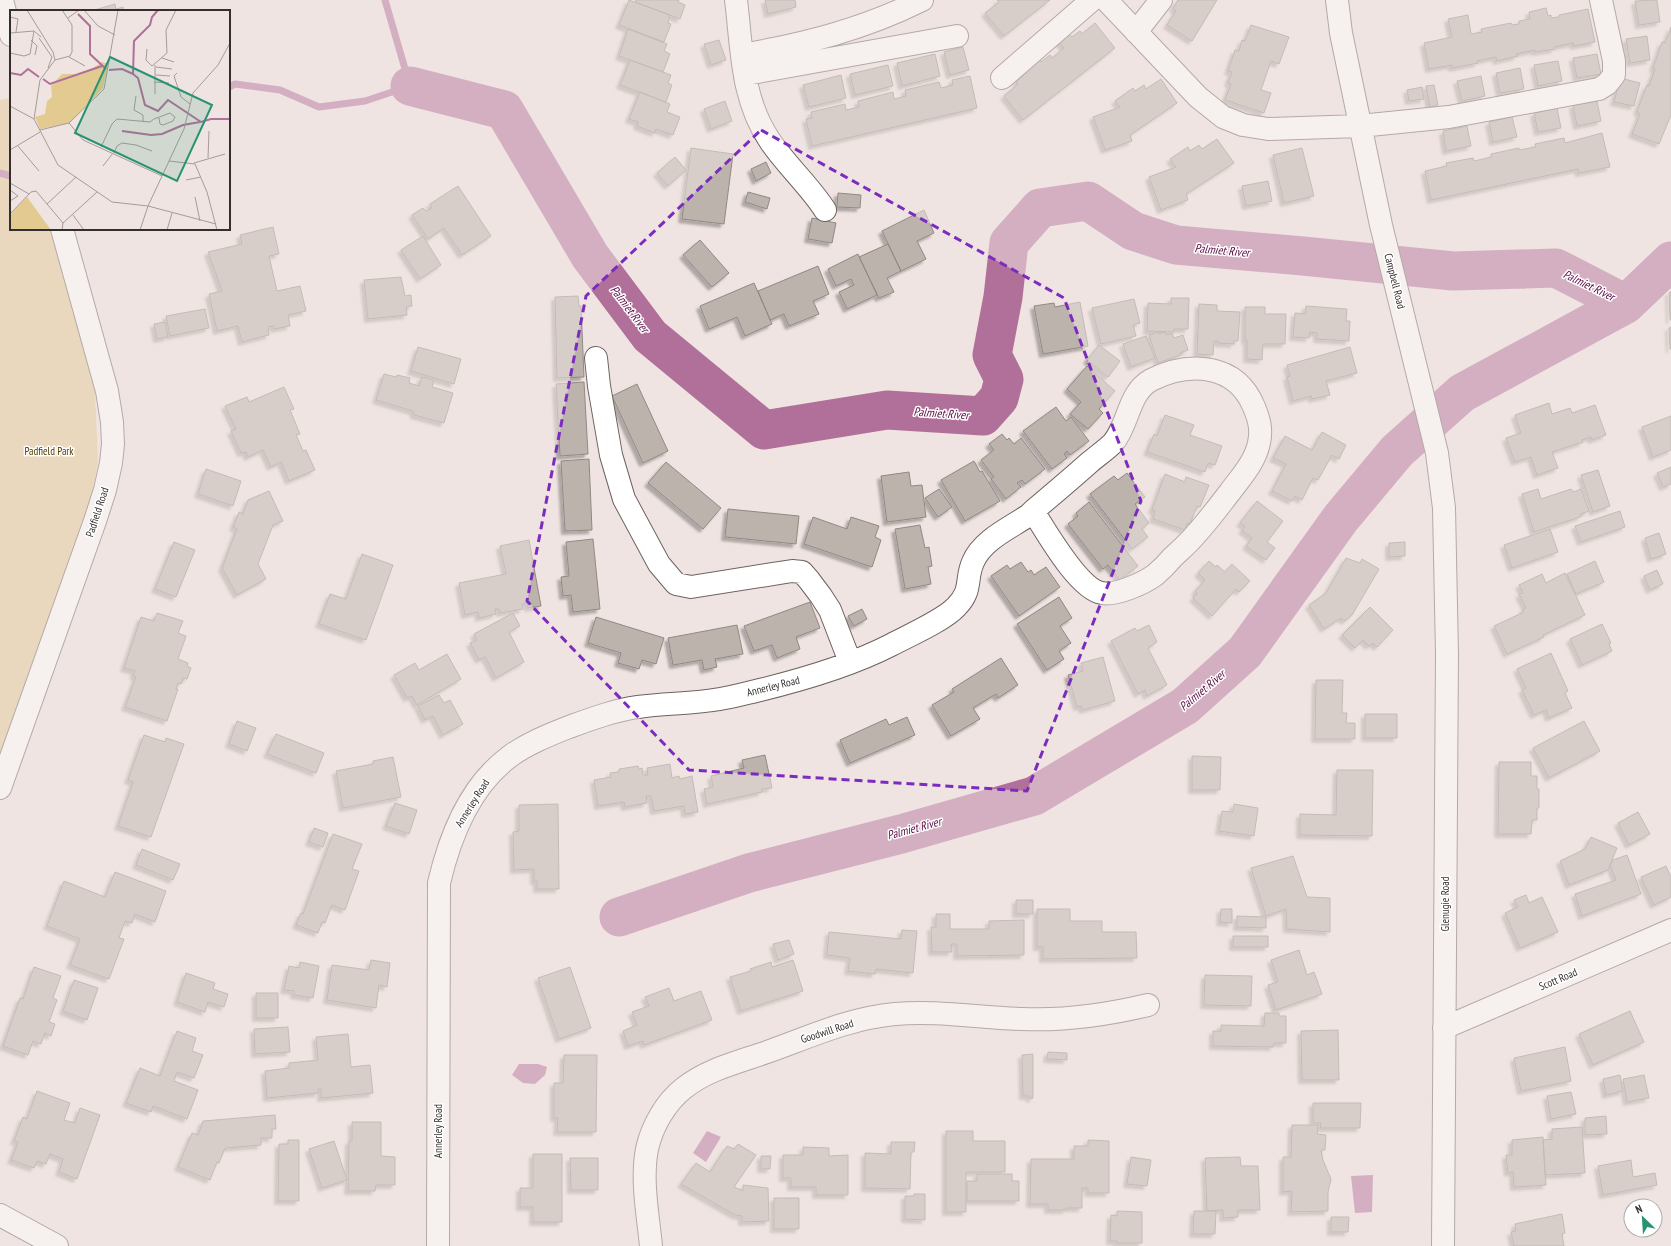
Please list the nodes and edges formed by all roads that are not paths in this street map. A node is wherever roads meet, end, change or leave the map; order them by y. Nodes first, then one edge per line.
1 (2, 0) edge
2 (736, 0) edge
3 (922, 0) edge
4 (1092, 0) edge
5 (1106, 0) edge
6 (1161, 0) edge
7 (1337, 0) edge
8 (1602, 0) edge
9 (10, 31) edge
10 (1136, 32) junction
11 (956, 36) dead end
12 (744, 64) junction
13 (1002, 78) dead end
14 (1360, 126) junction
15 (825, 210) dead end
16 (62, 230) edge
17 (596, 358) dead end
18 (1033, 511) junction
19 (1446, 562) joint
20 (850, 662) junction
21 (0, 788) edge
22 (1671, 930) edge
23 (1148, 1005) dead end
24 (1444, 1028) junction
25 (0, 1215) edge
26 (57, 1246) edge
27 (438, 1246) edge
28 (652, 1246) edge
29 (1443, 1246) edge

1 - 9 street
2 - 12 street
3 - 12 street
4 - 13 street
5 - 10 street
6 - 10 street
7 - 14 street, Campbell Road
8 - 14 street
10 - 14 street
11 - 12 street
12 - 15 street
14 - 19 street, Campbell Road
16 - 21 street, Padfield Road
17 - 20 street
18 - 18 street, Annerley Road
18 - 20 street, Annerley Road
19 - 24 street, Glenugie Road
20 - 27 street, Annerley Road
22 - 24 street, Scott Road
23 - 28 street, Goodwill Road
24 - 29 street, Glenugie Road
25 - 26 street

